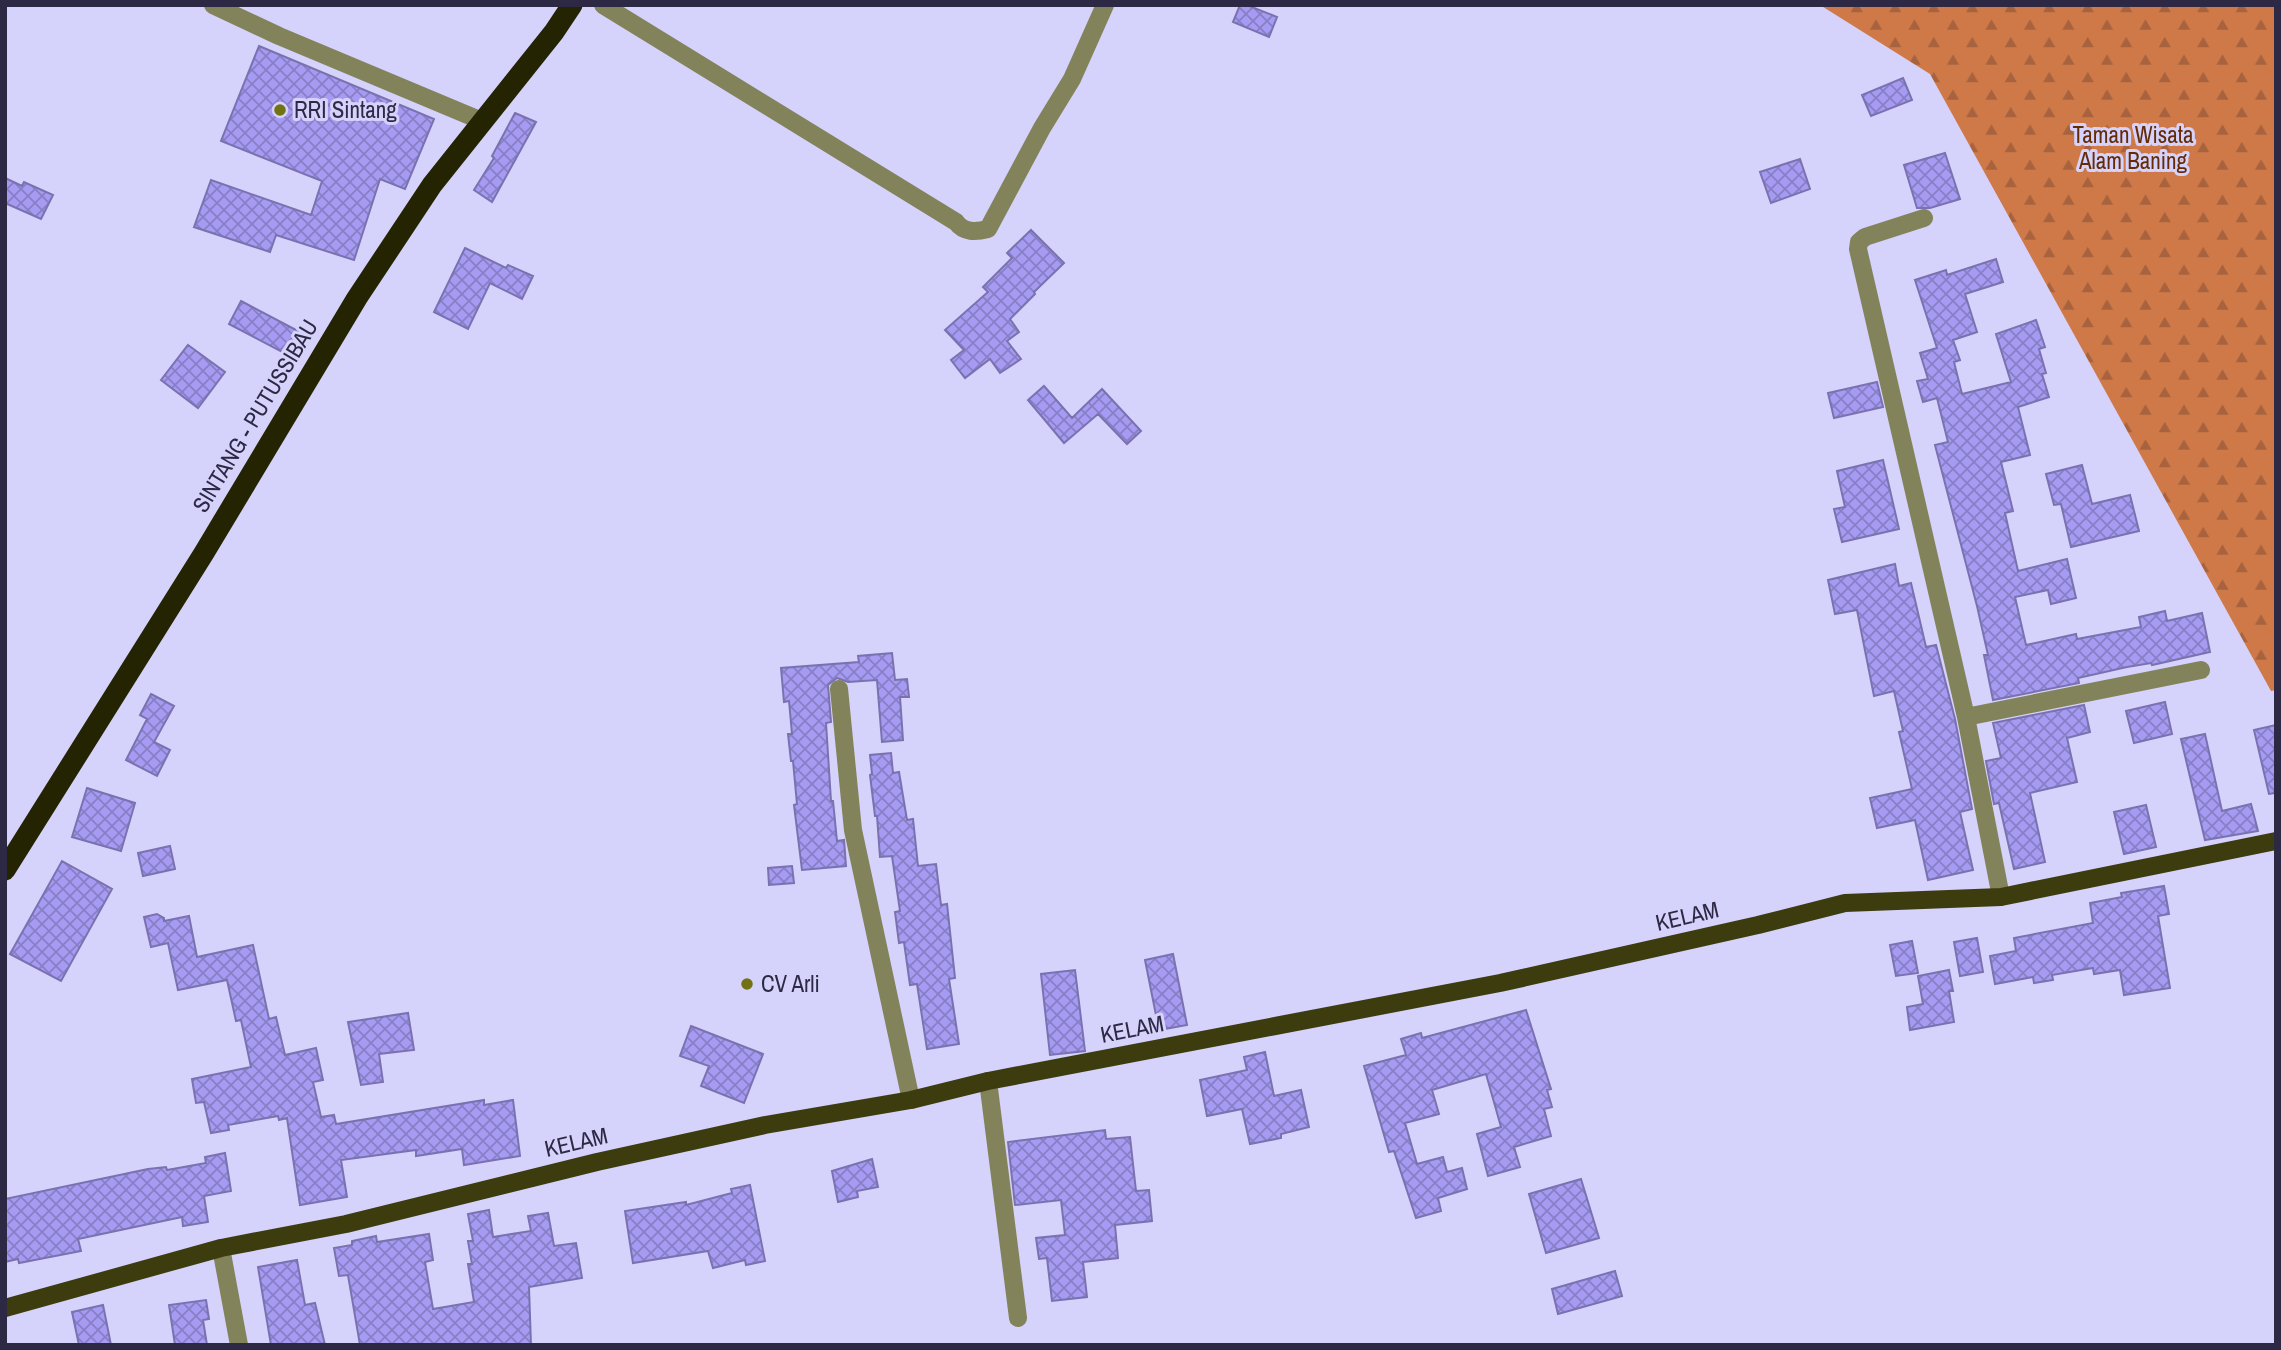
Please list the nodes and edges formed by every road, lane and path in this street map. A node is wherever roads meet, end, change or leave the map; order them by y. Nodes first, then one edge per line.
1 (213, 5) edge
2 (572, 5) edge
3 (603, 5) edge
4 (1105, 5) edge
5 (482, 121) junction
6 (1924, 218) dead end
7 (2201, 670) dead end
8 (839, 689) dead end
9 (1966, 717) junction
10 (2276, 841) edge
11 (5, 870) edge
12 (2001, 897) junction
13 (988, 1081) junction
14 (911, 1100) junction
15 (221, 1248) junction
16 (5, 1308) edge
17 (1018, 1318) dead end
18 (239, 1345) edge

1 - 5 street
2 - 5 highway, SINTANG - PUTUSSIBAU
3 - 4 street
5 - 11 highway, SINTANG - PUTUSSIBAU
6 - 9 street
7 - 9 street
8 - 14 street
9 - 12 street
10 - 12 main road, KELAM
12 - 13 main road, KELAM
13 - 14 main road, KELAM
13 - 17 street
14 - 15 main road, KELAM
15 - 16 main road, KELAM
15 - 18 street

